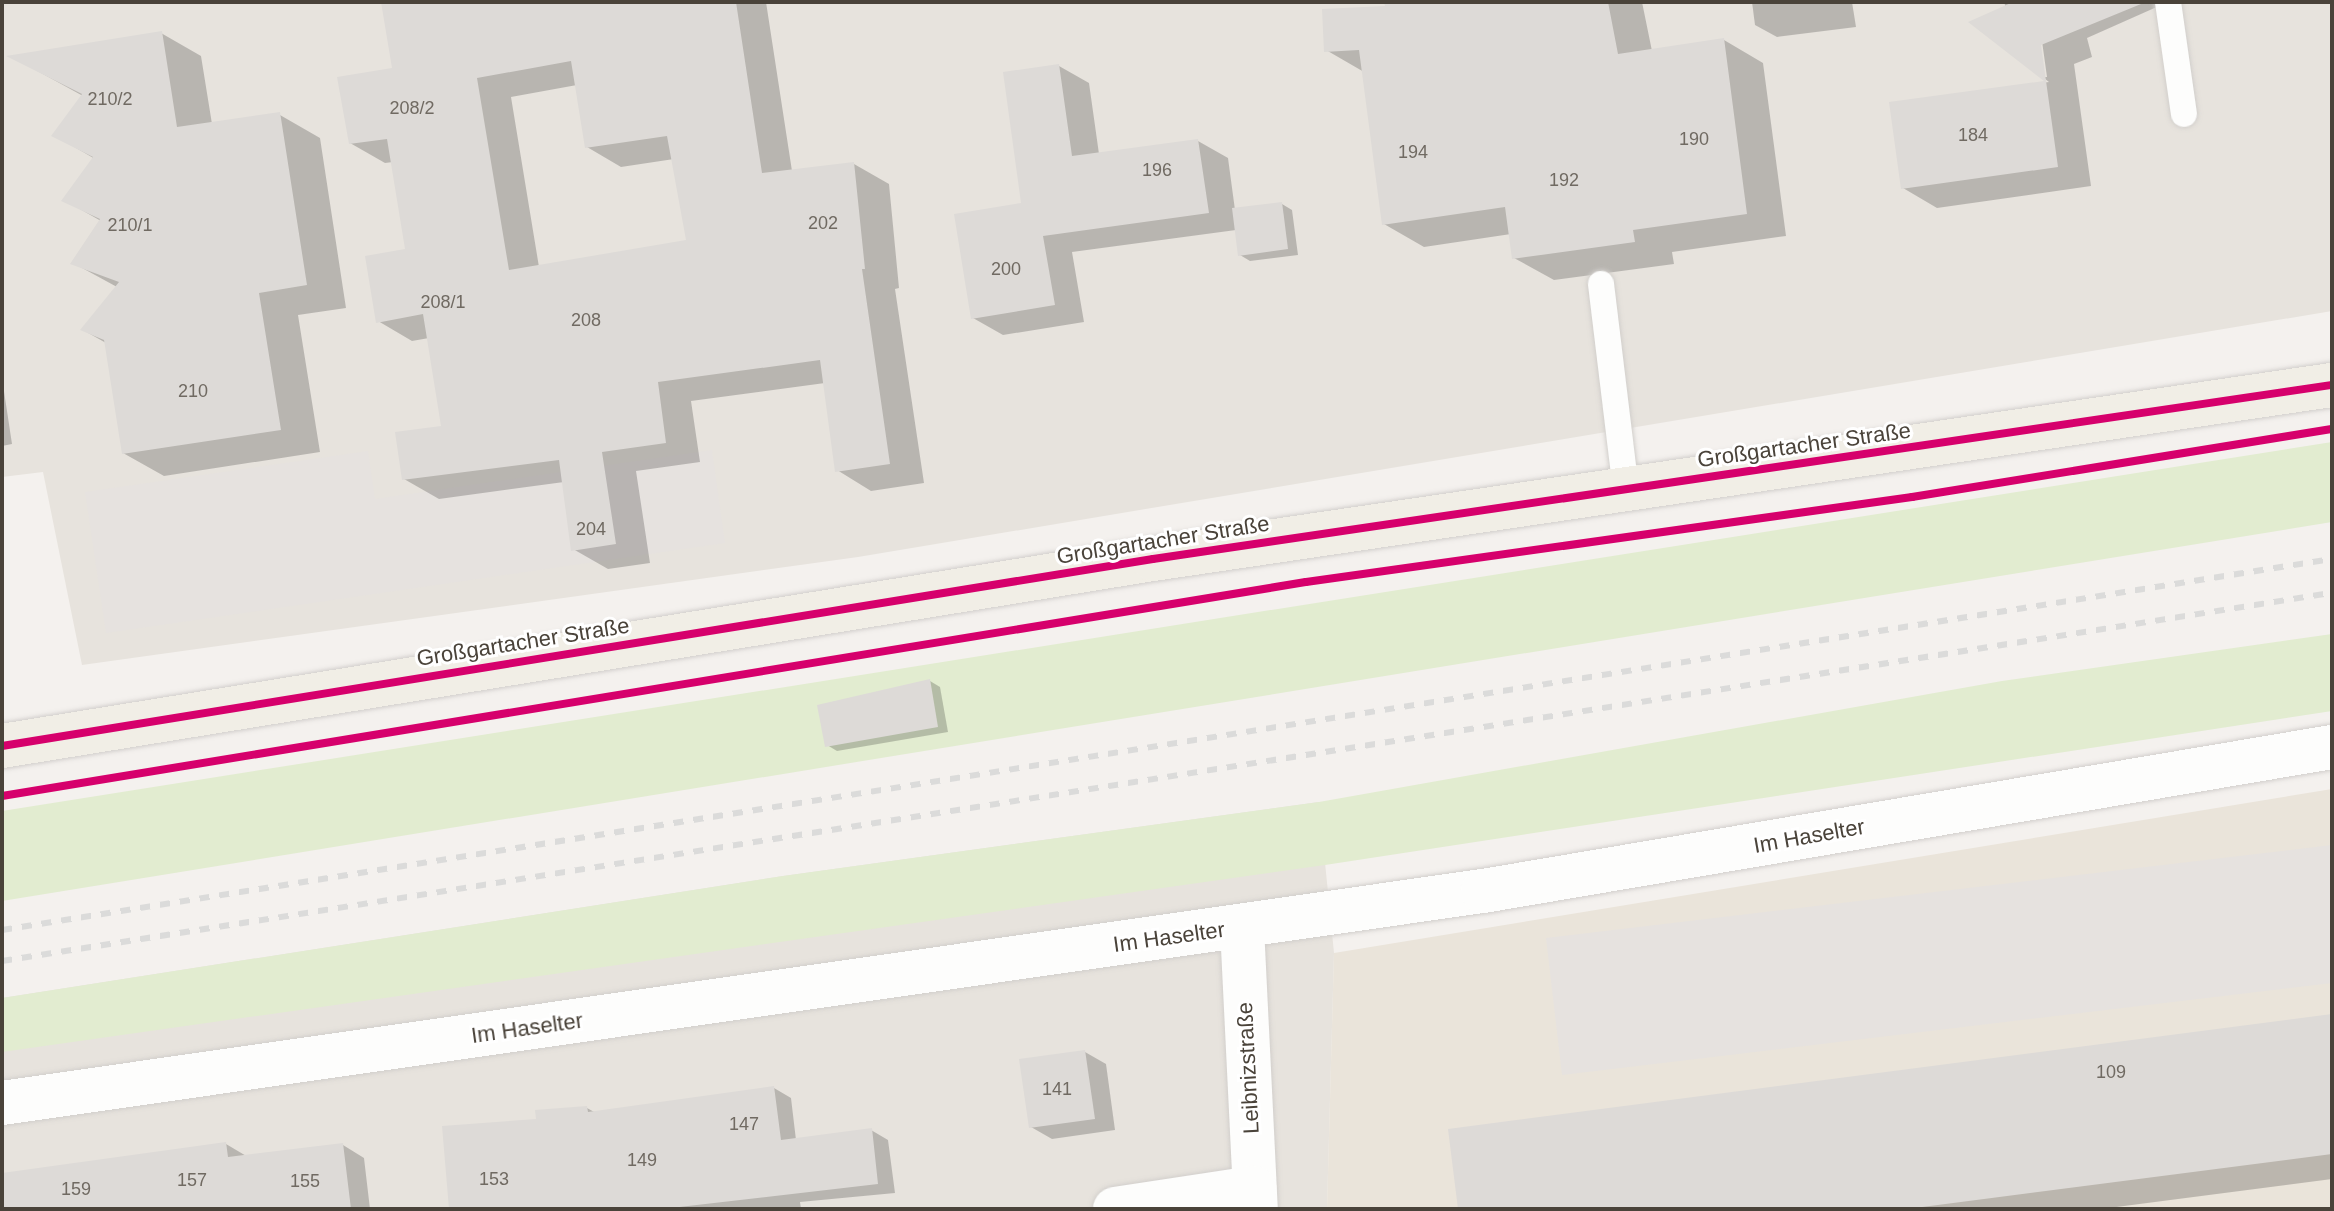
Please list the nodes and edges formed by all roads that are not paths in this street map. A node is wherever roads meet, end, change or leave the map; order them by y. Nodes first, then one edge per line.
1 (2168, 2) edge
2 (2184, 114) dead end
3 (1601, 284) dead end
4 (2332, 385) edge
5 (1626, 490) junction
6 (2, 746) edge
7 (2332, 747) edge
8 (1242, 927) junction
9 (2, 1103) edge
10 (1255, 1199) edge
11 (1115, 1209) edge

1 - 2 lane
3 - 5 lane
4 - 5 main road, Großgartacher Straße
5 - 6 main road, Großgartacher Straße
7 - 8 street, Im Haselter
8 - 9 street, Im Haselter
8 - 10 street, Leibnizstraße
10 - 11 street

